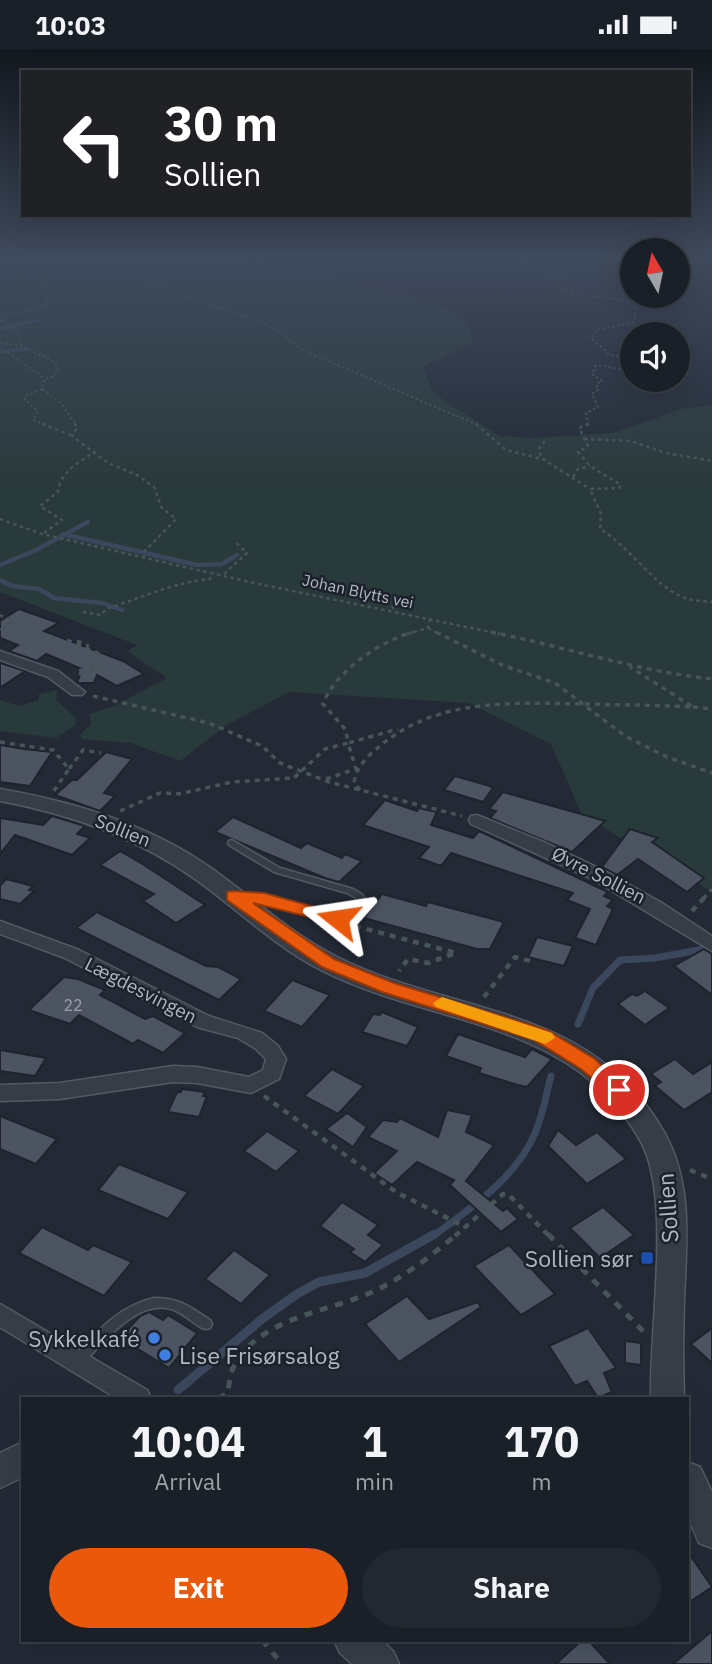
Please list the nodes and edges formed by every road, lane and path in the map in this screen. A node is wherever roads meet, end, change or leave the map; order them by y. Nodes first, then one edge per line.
1 (20, 336) edge
2 (282, 336) edge
3 (592, 336) edge
4 (0, 345) edge
5 (22, 346) junction
6 (620, 356) edge
7 (620, 369) edge
8 (45, 379) junction
9 (42, 389) junction
10 (72, 436) junction
11 (582, 439) junction
12 (545, 441) dead end
13 (95, 450) junction
14 (543, 459) junction
15 (712, 461) edge
16 (590, 466) junction
17 (573, 477) junction
18 (590, 489) junction
19 (0, 519) edge
20 (42, 534) junction
21 (236, 543) dead end
22 (144, 557) junction
23 (213, 573) junction
24 (222, 575) junction
25 (376, 593) dead end
26 (712, 602) edge
27 (6, 610) dead end
28 (83, 612) dead end
29 (395, 612) junction
30 (0, 614) edge
31 (430, 619) junction
32 (14, 622) junction
33 (41, 625) dead end
34 (33, 628) junction
35 (428, 628) junction
36 (0, 630) edge
37 (58, 631) dead end
38 (67, 640) dead end
39 (80, 643) junction
40 (89, 646) dead end
41 (0, 655) edge
42 (117, 664) dead end
43 (629, 666) junction
44 (87, 671) dead end
45 (69, 677) dead end
46 (712, 678) edge
47 (77, 692) joint
48 (585, 705) junction
49 (693, 707) junction
50 (712, 709) edge
51 (403, 728) junction
52 (0, 742) edge
53 (348, 743) junction
54 (101, 753) dead end
55 (69, 769) junction
56 (356, 769) junction
57 (303, 772) junction
58 (712, 773) edge
59 (324, 779) junction
60 (360, 790) junction
61 (0, 795) edge
62 (44, 803) junction
63 (477, 820) joint
64 (109, 821) junction
65 (232, 843) dead end
66 (712, 889) edge
67 (232, 896) junction
68 (338, 919) junction
69 (679, 921) junction
70 (0, 927) edge
71 (712, 945) edge
72 (534, 963) dead end
73 (388, 987) junction
74 (488, 991) dead end
75 (251, 1085) junction
76 (0, 1093) edge
77 (466, 1227) junction
78 (0, 1314) edge
79 (206, 1324) dead end
80 (668, 1342) junction
81 (79, 1359) junction
82 (136, 1397) edge
83 (220, 1397) edge
84 (668, 1397) edge
85 (21, 1459) edge
86 (0, 1472) edge
87 (689, 1480) edge
88 (712, 1531) edge
89 (264, 1642) edge
90 (355, 1642) edge
91 (282, 1664) edge
92 (380, 1664) edge

1 - 5 path
2 - 14 path
3 - 6 path
4 - 5 path
4 - 8 path
5 - 8 path
7 - 11 path
8 - 9 path
9 - 10 path
9 - 10 path
10 - 13 path
11 - 15 path
11 - 16 path
12 - 14 path
13 - 20 path
13 - 22 path
14 - 17 path
16 - 17 path
16 - 18 path
17 - 18 path
18 - 26 path
19 - 20 path, Johan Blytts vei
20 - 22 path, Johan Blytts vei
21 - 24 path
22 - 23 path, Johan Blytts vei
23 - 24 path, Johan Blytts vei
23 - 28 path
24 - 29 path, Johan Blytts vei
25 - 29 path
27 - 30 path
29 - 31 path, Johan Blytts vei
30 - 32 path
31 - 35 path
31 - 43 path, Johan Blytts vei
32 - 34 path
32 - 36 path
33 - 34 path
34 - 37 path
35 - 48 path
35 - 53 path
38 - 39 path
39 - 40 path
39 - 45 path
41 - 47 street
42 - 44 path
43 - 46 path, Johan Blytts vei
43 - 49 path
47 - 57 path
48 - 49 path
48 - 51 path
48 - 58 path
49 - 50 path
51 - 53 path
51 - 56 path
52 - 55 path
53 - 56 path
53 - 57 path
54 - 55 path
55 - 62 path
56 - 59 path
56 - 60 path
57 - 59 path
57 - 64 path
59 - 60 path
60 - 63 path
61 - 62 street, Sollien
62 - 64 street, Sollien
63 - 69 street, Øvre Sollien
64 - 67 street, Sollien
65 - 68 lane
66 - 69 path
67 - 68 lane
67 - 73 street, Sollien
68 - 73 path
69 - 71 street, Øvre Sollien
70 - 75 street, Lægdesvingen
72 - 74 path
73 - 80 street, Sollien
75 - 76 street
75 - 77 path
77 - 80 path
77 - 83 path
78 - 81 street
79 - 81 lane
80 - 84 street, Sollien
81 - 82 street
85 - 86 street
87 - 88 street
89 - 91 path
90 - 92 street

